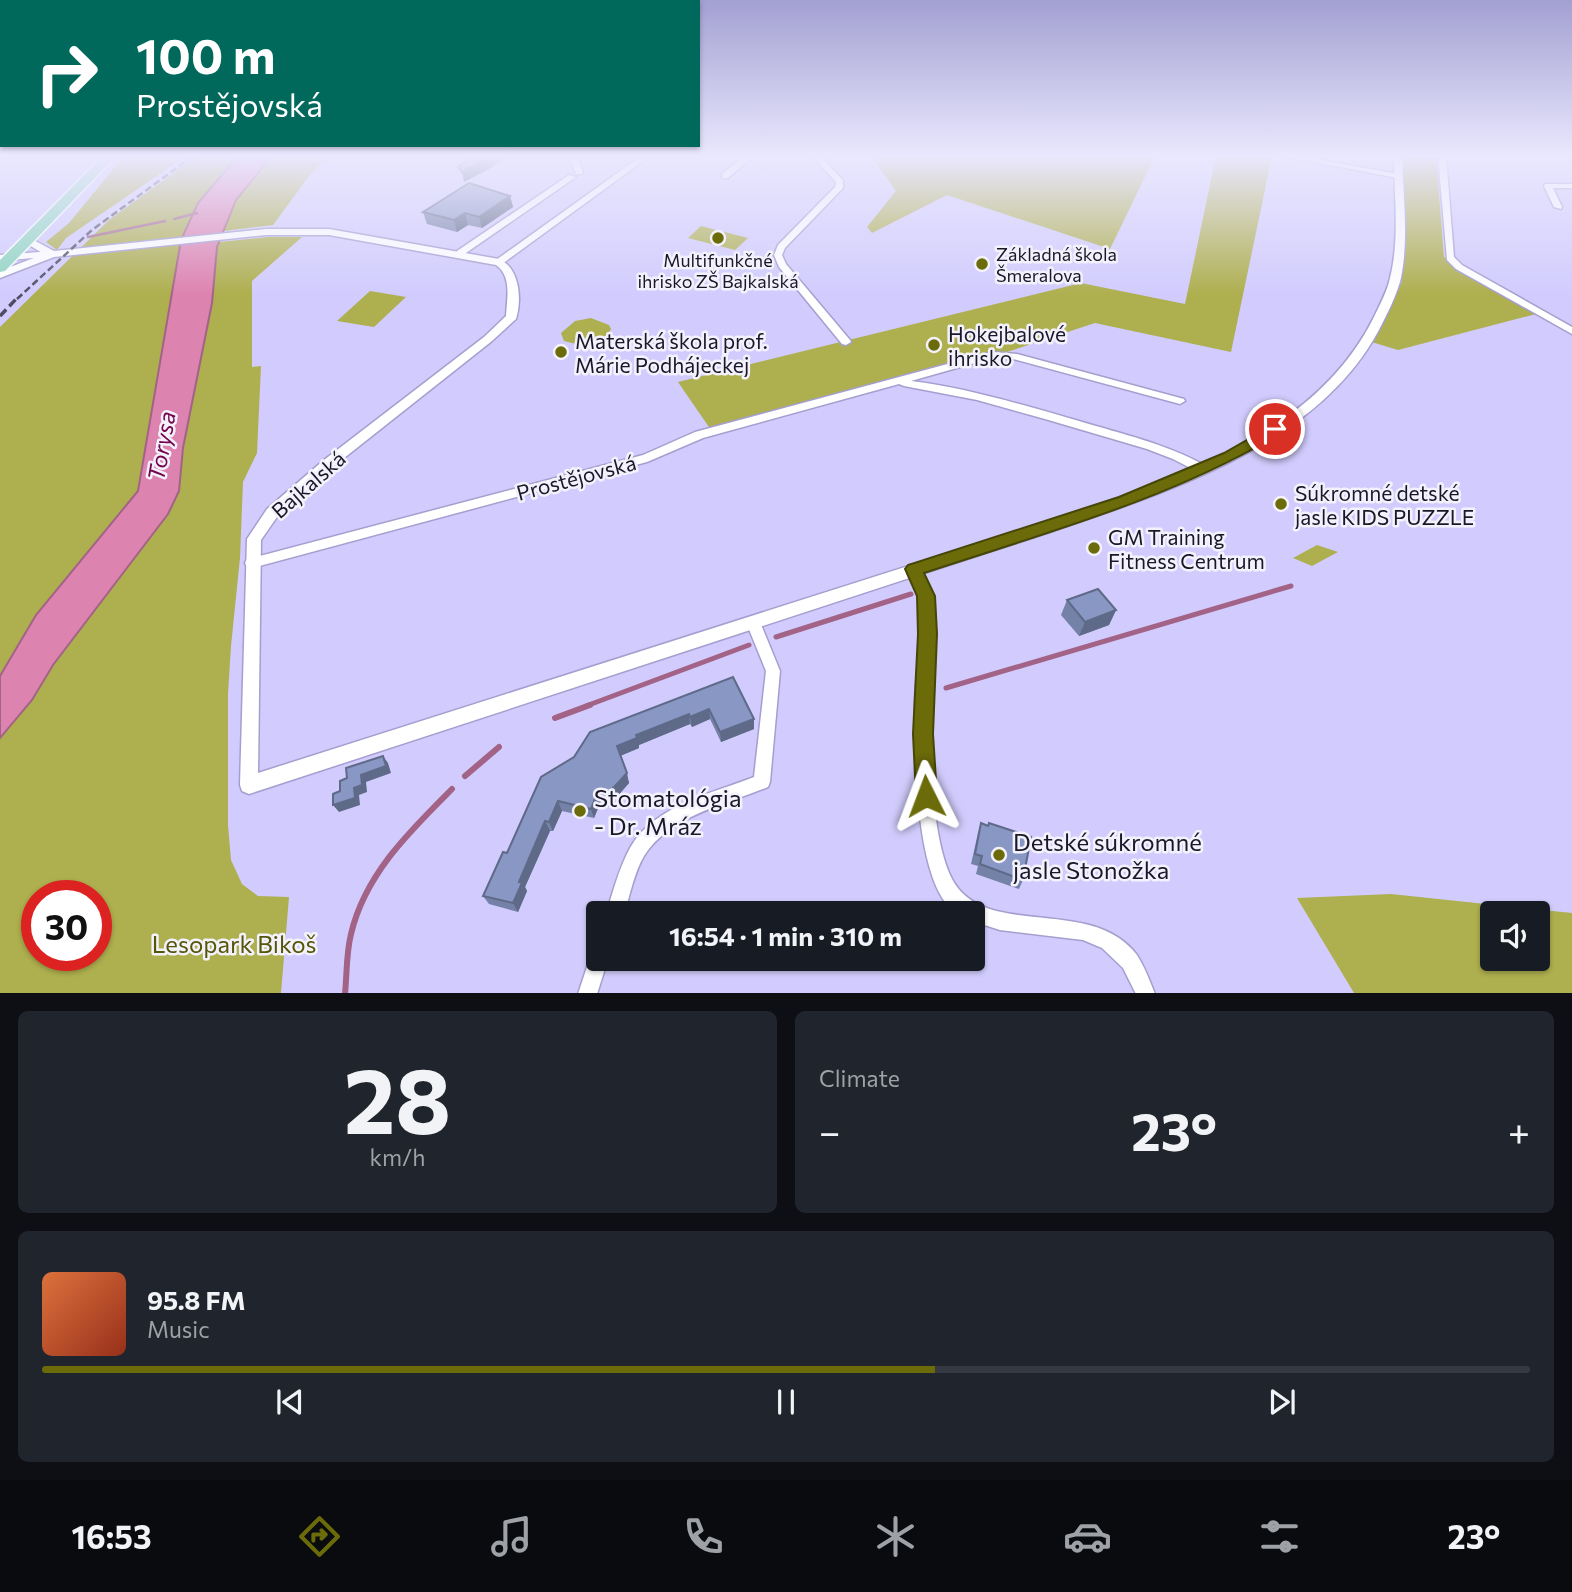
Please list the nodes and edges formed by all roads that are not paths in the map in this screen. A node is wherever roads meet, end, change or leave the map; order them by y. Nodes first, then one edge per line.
1 (65, 202) edge
2 (534, 202) edge
3 (582, 202) edge
4 (825, 202) edge
5 (1398, 202) edge
6 (1446, 202) edge
7 (1556, 202) edge
8 (1558, 207) dead end
9 (28, 240) junction
10 (460, 253) junction
11 (52, 254) junction
12 (3, 259) edge
13 (499, 262) junction
14 (0, 275) edge
15 (1572, 331) edge
16 (846, 342) dead end
17 (938, 371) junction
18 (897, 383) junction
19 (939, 387) junction
20 (1180, 401) dead end
21 (1202, 469) junction
22 (252, 563) junction
23 (914, 569) junction
24 (753, 622) junction
25 (619, 901) edge
26 (595, 971) edge
27 (587, 993) edge
28 (1146, 993) edge

1 - 9 main road
2 - 10 street
3 - 13 street
4 - 16 street
5 - 21 street
6 - 15 street
7 - 8 street
9 - 11 street
9 - 12 main road
10 - 11 street
10 - 13 street
11 - 12 street
11 - 14 street
13 - 22 street, Bajkalská
17 - 18 street, Prostějovská
17 - 19 street
17 - 20 street, Prostějovská
18 - 19 street, Prostějovská
18 - 22 street, Prostějovská
19 - 21 street, Prostějovská
21 - 23 street
22 - 24 street, Bajkalská
23 - 24 street
23 - 28 street
24 - 25 street
26 - 27 street

